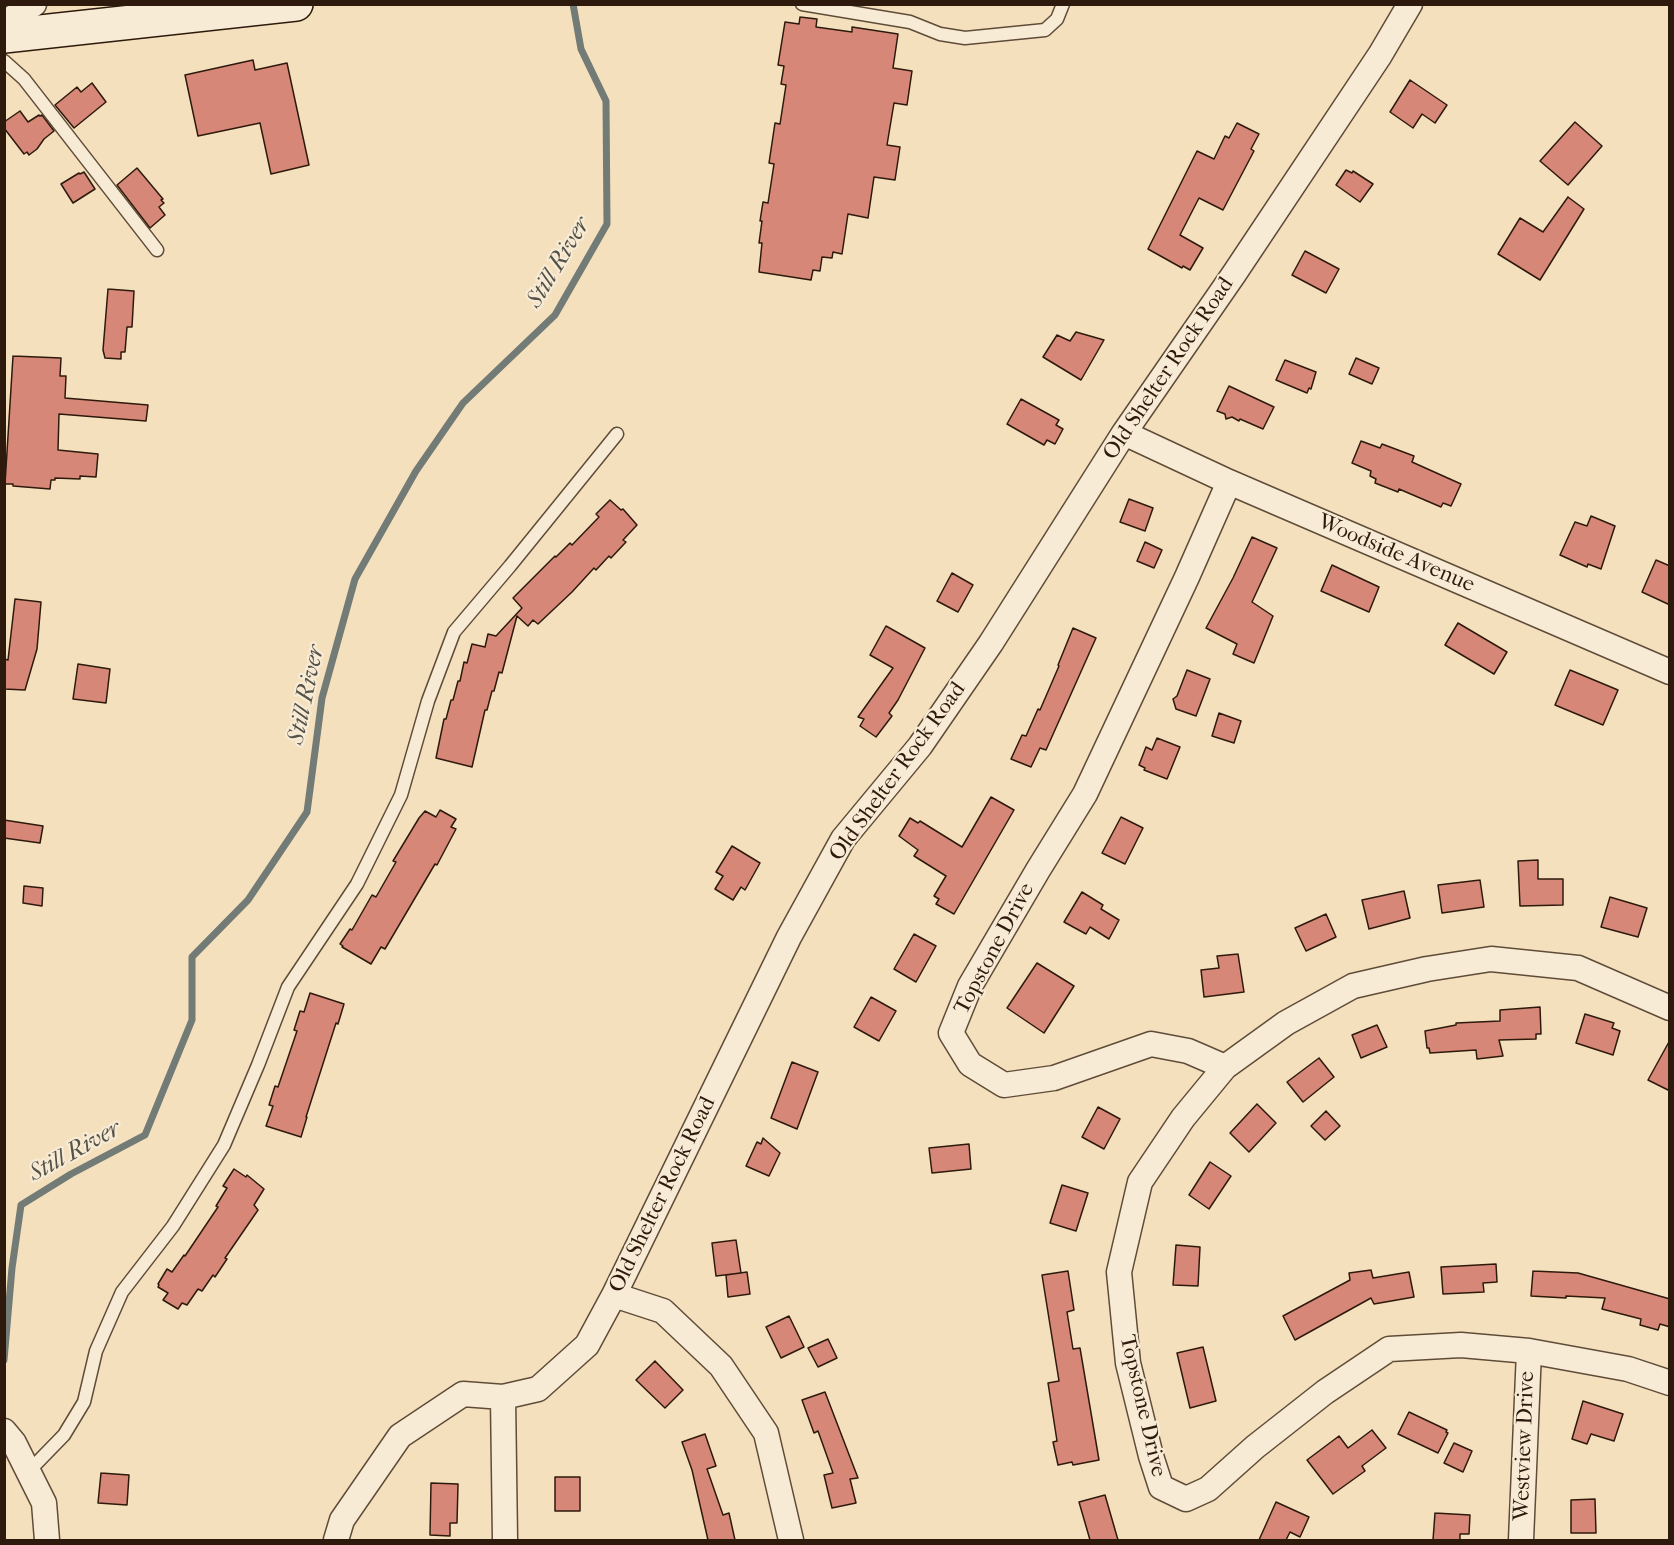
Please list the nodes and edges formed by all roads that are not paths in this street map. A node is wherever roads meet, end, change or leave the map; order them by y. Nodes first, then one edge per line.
1 (33, 4) edge
2 (296, 4) edge
3 (802, 4) edge
4 (1063, 4) edge
5 (1410, 4) edge
6 (173, 11) edge
7 (4, 23) edge
8 (4, 36) edge
9 (4, 61) edge
10 (157, 250) dead end
11 (1124, 433) junction
12 (617, 434) dead end
13 (1229, 482) junction
14 (1670, 672) edge
15 (1670, 1008) edge
16 (1225, 1067) junction
17 (614, 1295) junction
18 (1529, 1351) junction
19 (1670, 1383) edge
20 (503, 1397) junction
21 (9, 1437) edge
22 (28, 1472) junction
23 (47, 1540) edge
24 (336, 1540) edge
25 (505, 1540) edge
26 (791, 1540) edge
27 (1521, 1540) edge

1 - 7 street
2 - 6 main road
3 - 4 lane
5 - 11 street, Old Shelter Rock Road
6 - 8 main road
9 - 10 lane
11 - 13 street, Woodside Avenue
11 - 17 street, Old Shelter Rock Road
12 - 22 lane
13 - 14 street, Woodside Avenue
13 - 16 street, Topstone Drive
15 - 16 street
16 - 18 street, Topstone Drive
17 - 20 street, Old Shelter Rock Road
17 - 26 street
18 - 19 street, Topstone Drive
18 - 27 street, Westview Drive
20 - 24 street, Old Shelter Rock Road
20 - 25 street
21 - 22 street
22 - 23 street

